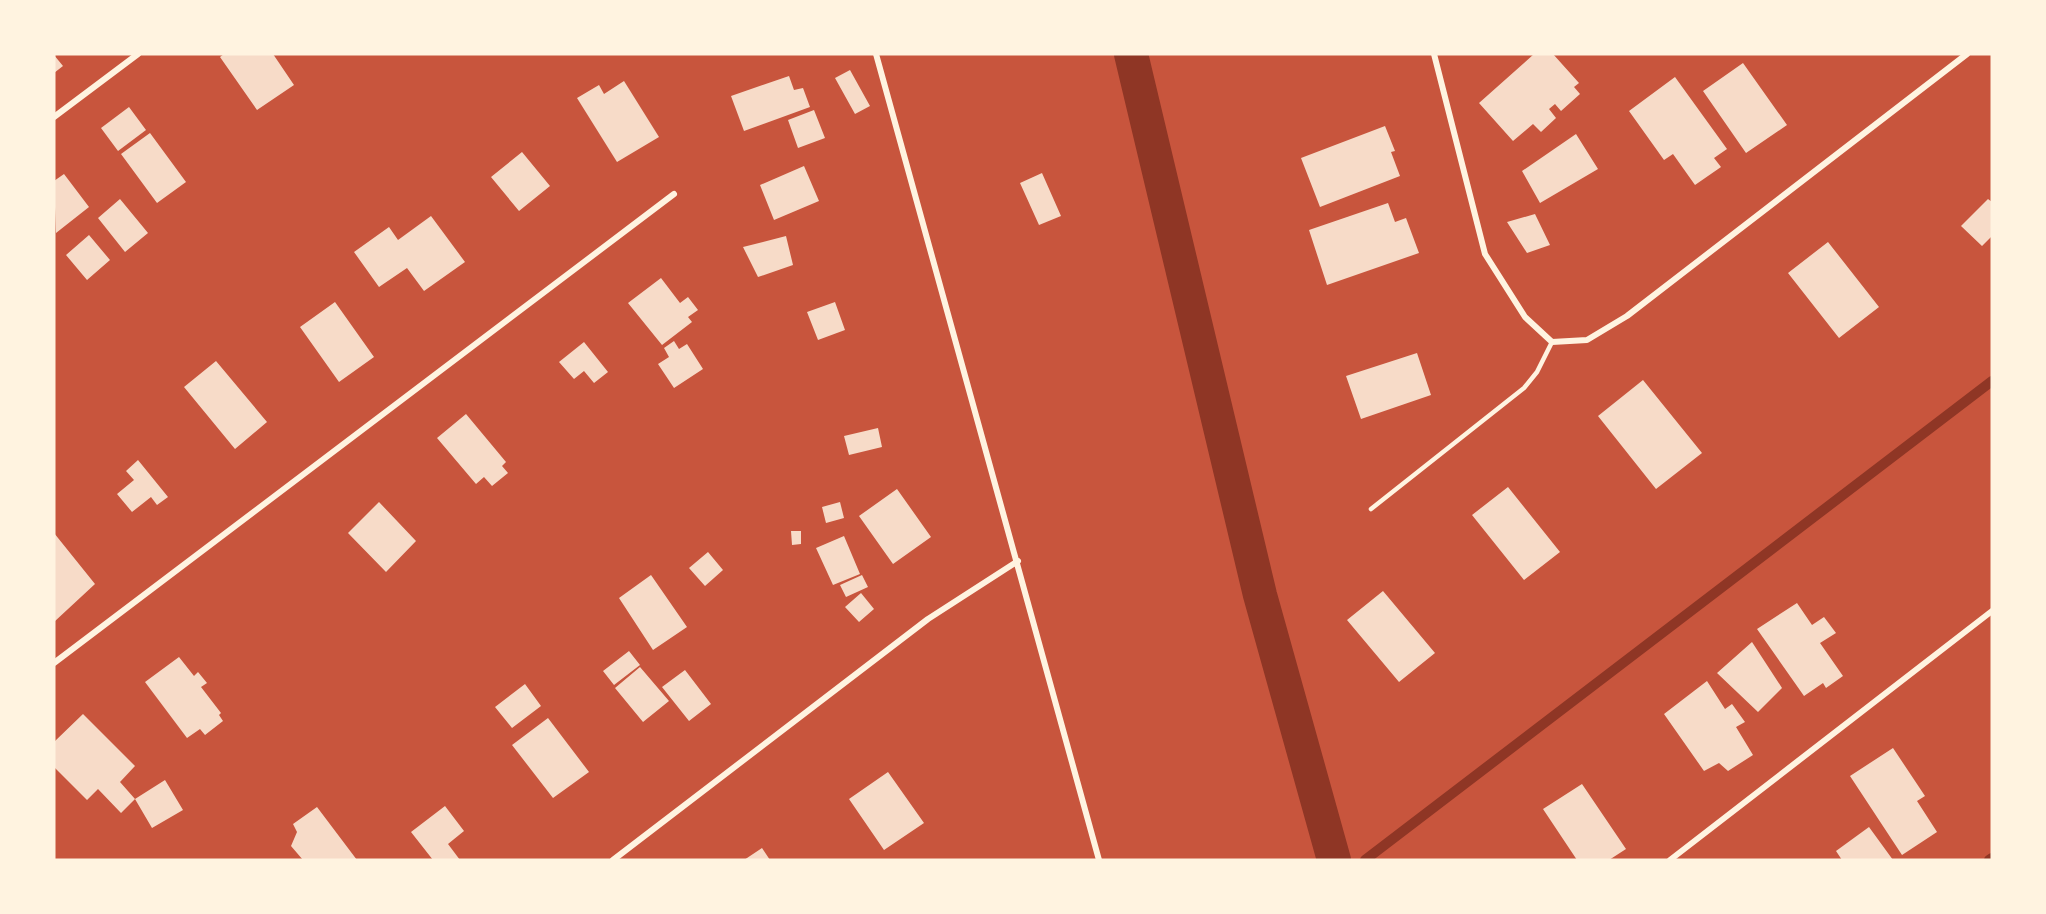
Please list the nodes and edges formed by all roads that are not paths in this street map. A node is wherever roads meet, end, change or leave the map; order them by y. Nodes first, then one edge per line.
1 (138, 54) edge
2 (876, 54) edge
3 (1434, 54) edge
4 (1967, 54) edge
5 (54, 117) edge
6 (674, 194) dead end
7 (1552, 342) junction
8 (1371, 509) dead end
9 (1018, 561) junction
10 (1992, 611) edge
11 (54, 663) edge
12 (613, 860) edge
13 (1099, 860) edge
14 (1670, 860) edge

1 - 5 street
2 - 9 street
3 - 7 street
4 - 7 street
6 - 11 street
7 - 8 lane
9 - 12 street
9 - 13 street
10 - 14 street

